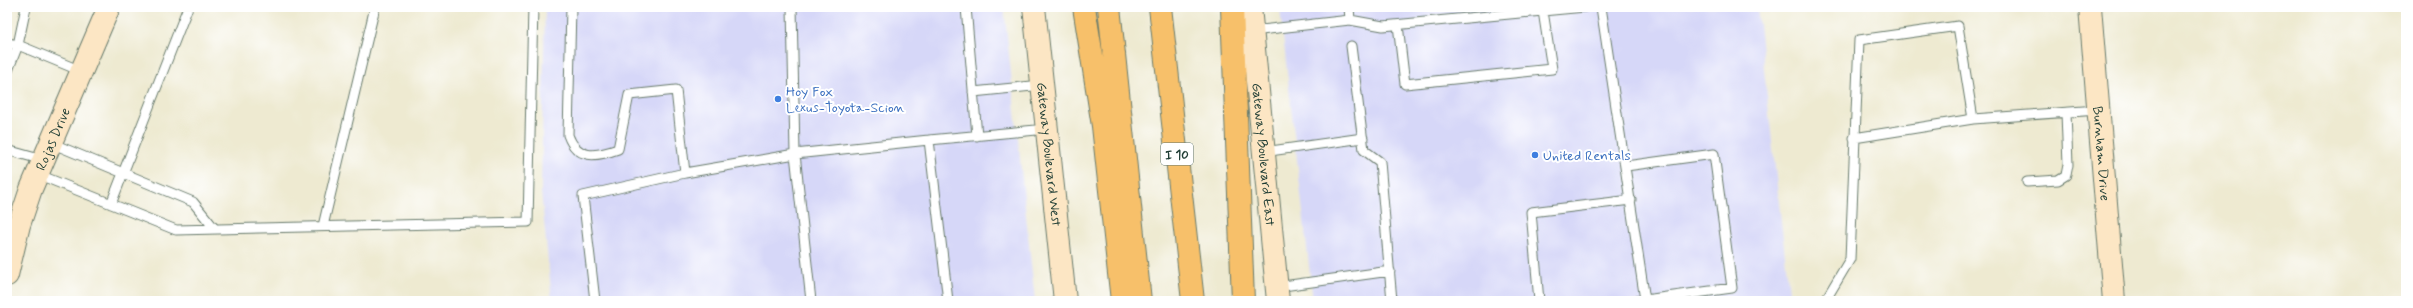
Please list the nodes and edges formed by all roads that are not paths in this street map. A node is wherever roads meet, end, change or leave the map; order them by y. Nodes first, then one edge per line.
1 (26, 7) edge
2 (109, 7) edge
3 (188, 7) edge
4 (375, 7) edge
5 (533, 7) edge
6 (571, 7) edge
7 (792, 7) edge
8 (966, 7) edge
9 (1034, 7) edge
10 (1084, 7) edge
11 (1109, 7) edge
12 (1160, 7) edge
13 (1232, 7) edge
14 (1250, 7) edge
15 (1349, 7) edge
16 (1585, 7) edge
17 (1601, 7) edge
18 (2090, 7) edge
19 (1543, 11) junction
20 (1350, 20) junction
21 (1398, 24) junction
22 (1252, 31) junction
23 (7, 43) edge
24 (18, 46) junction
25 (1351, 46) dead end
26 (81, 71) junction
27 (7, 73) edge
28 (1042, 85) junction
29 (973, 92) junction
30 (2098, 110) junction
31 (2066, 113) junction
32 (1973, 119) junction
33 (1047, 129) junction
34 (977, 136) junction
35 (1363, 138) junction
36 (1854, 138) junction
37 (929, 140) junction
38 (7, 150) edge
39 (1263, 152) junction
40 (795, 154) junction
41 (44, 159) junction
42 (1626, 166) junction
43 (122, 172) junction
44 (685, 173) junction
45 (2027, 182) dead end
46 (1631, 200) junction
47 (111, 204) junction
48 (323, 226) junction
49 (214, 228) junction
50 (9, 254) edge
51 (1390, 271) junction
52 (1277, 294) edge
53 (1645, 300) junction
54 (596, 301) edge
55 (811, 301) edge
56 (948, 301) edge
57 (1065, 301) edge
58 (1122, 301) edge
59 (1140, 301) edge
60 (1192, 301) edge
61 (1243, 301) edge
62 (1392, 301) edge
63 (1540, 301) edge
64 (1634, 301) edge
65 (1825, 301) edge
66 (2114, 301) edge

1 - 24 lane
2 - 26 main road, Rojas Drive
3 - 43 lane
4 - 48 lane
5 - 48 lane
6 - 44 lane
7 - 40 lane
8 - 29 lane
9 - 28 main road, Gateway Boulevard West
10 - 58 highway
11 - 59 highway
12 - 60 highway, I 10
13 - 61 highway
14 - 22 main road, Gateway Boulevard East
15 - 20 lane
16 - 19 lane
17 - 42 lane
18 - 30 main road, Burnham Drive
19 - 21 lane
19 - 21 lane
20 - 21 lane
20 - 22 lane
22 - 39 main road, Gateway Boulevard East
23 - 24 lane
24 - 26 lane
24 - 27 lane
25 - 35 lane
26 - 41 main road, Rojas Drive
28 - 29 lane
28 - 33 main road, Gateway Boulevard West
29 - 34 lane
30 - 31 lane
30 - 66 main road, Burnham Drive
31 - 32 lane
31 - 45 lane
32 - 36 lane
32 - 36 lane
33 - 34 lane
33 - 57 main road, Gateway Boulevard West
34 - 37 lane
35 - 39 lane
35 - 51 lane
36 - 65 lane
37 - 40 lane
37 - 56 lane
38 - 41 lane
39 - 52 main road, Gateway Boulevard East
40 - 44 lane
40 - 55 lane
41 - 43 lane
41 - 47 lane
41 - 50 main road, Rojas Drive
42 - 46 lane
42 - 53 lane
43 - 47 lane
43 - 49 lane
44 - 54 lane
46 - 53 lane
46 - 63 lane
47 - 49 lane
48 - 49 lane
51 - 52 lane
51 - 62 lane
53 - 64 lane

